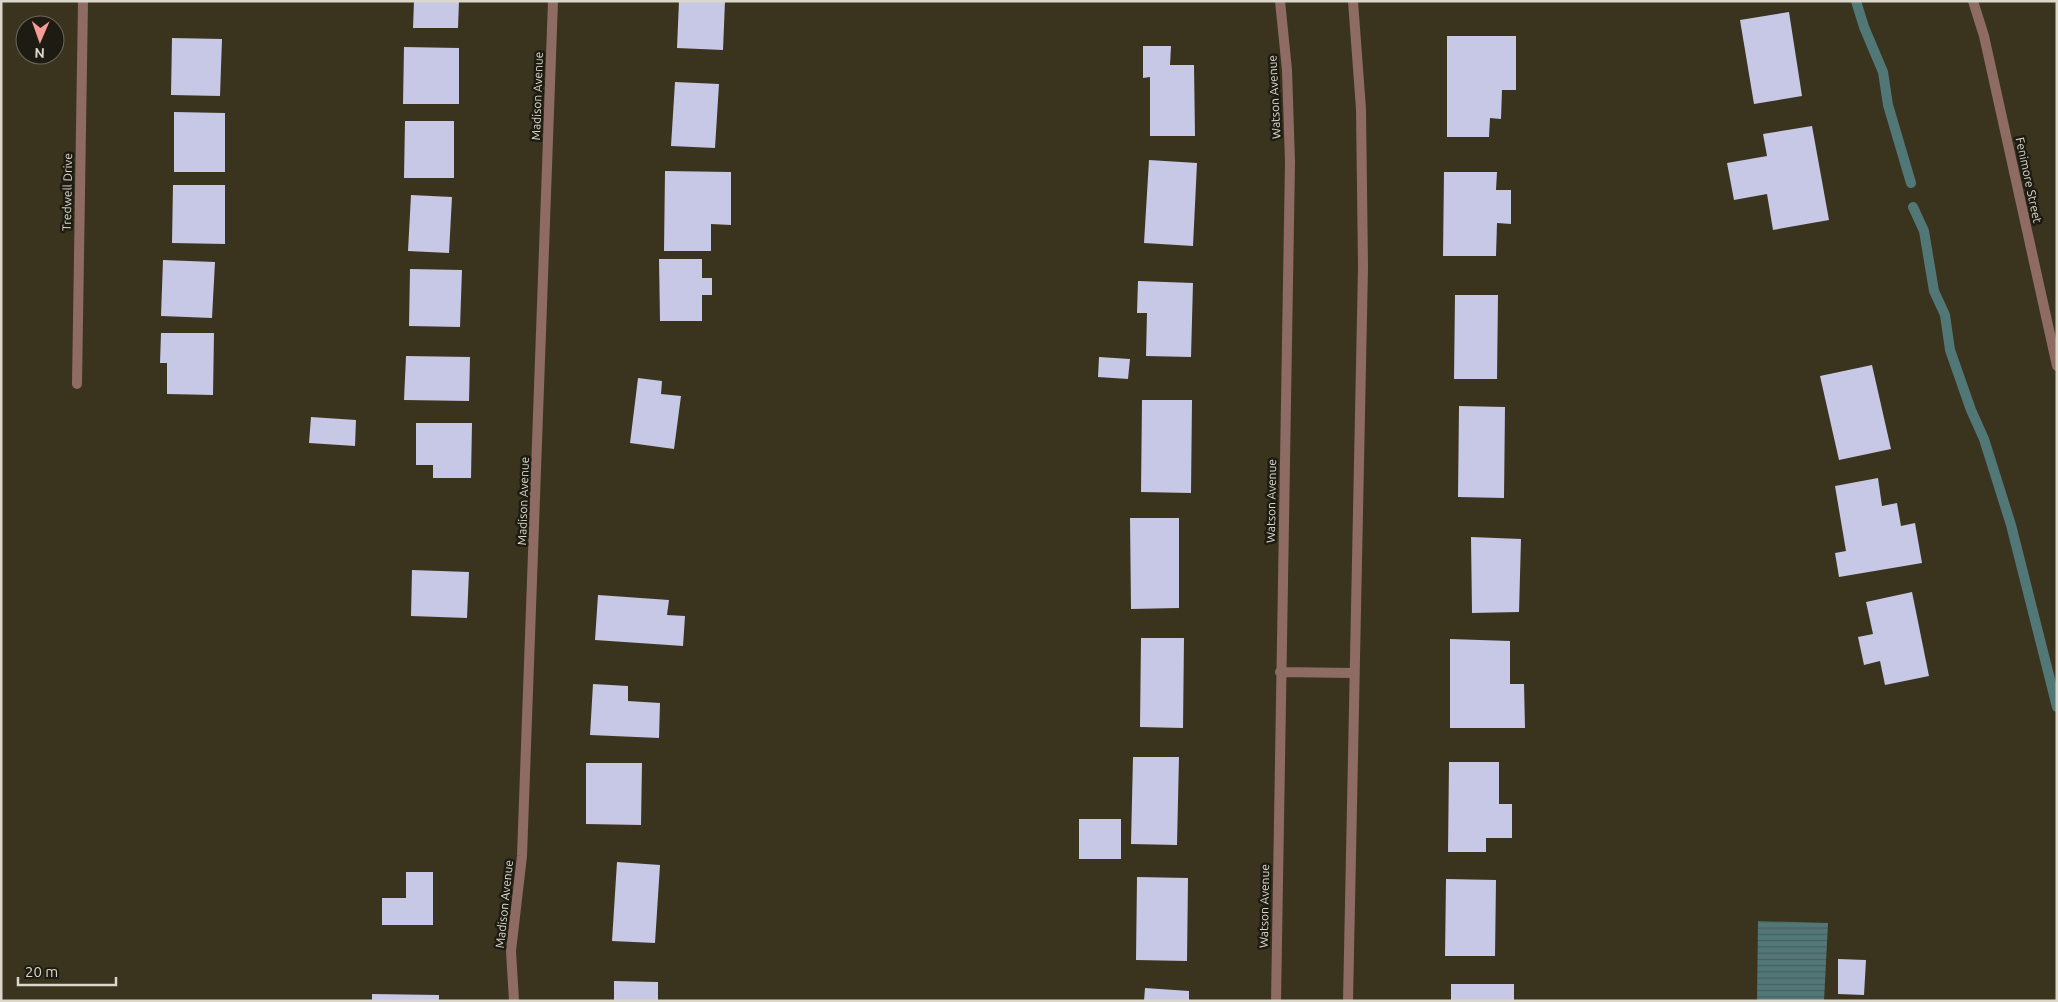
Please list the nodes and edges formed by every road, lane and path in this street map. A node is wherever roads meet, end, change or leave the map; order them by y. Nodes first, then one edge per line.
1 (83, 1) edge
2 (554, 1) edge
3 (1280, 1) edge
4 (1353, 1) edge
5 (1973, 1) edge
6 (2057, 366) edge
7 (77, 384) dead end
8 (1280, 672) junction
9 (1353, 673) junction
10 (514, 1001) edge
11 (1276, 1001) edge
12 (1348, 1001) edge

1 - 7 street, Tredwell Drive
2 - 10 street, Madison Avenue
3 - 8 street, Watson Avenue
4 - 9 street
5 - 6 street, Fenimore Street
8 - 9 street
8 - 11 street, Watson Avenue
9 - 12 street

